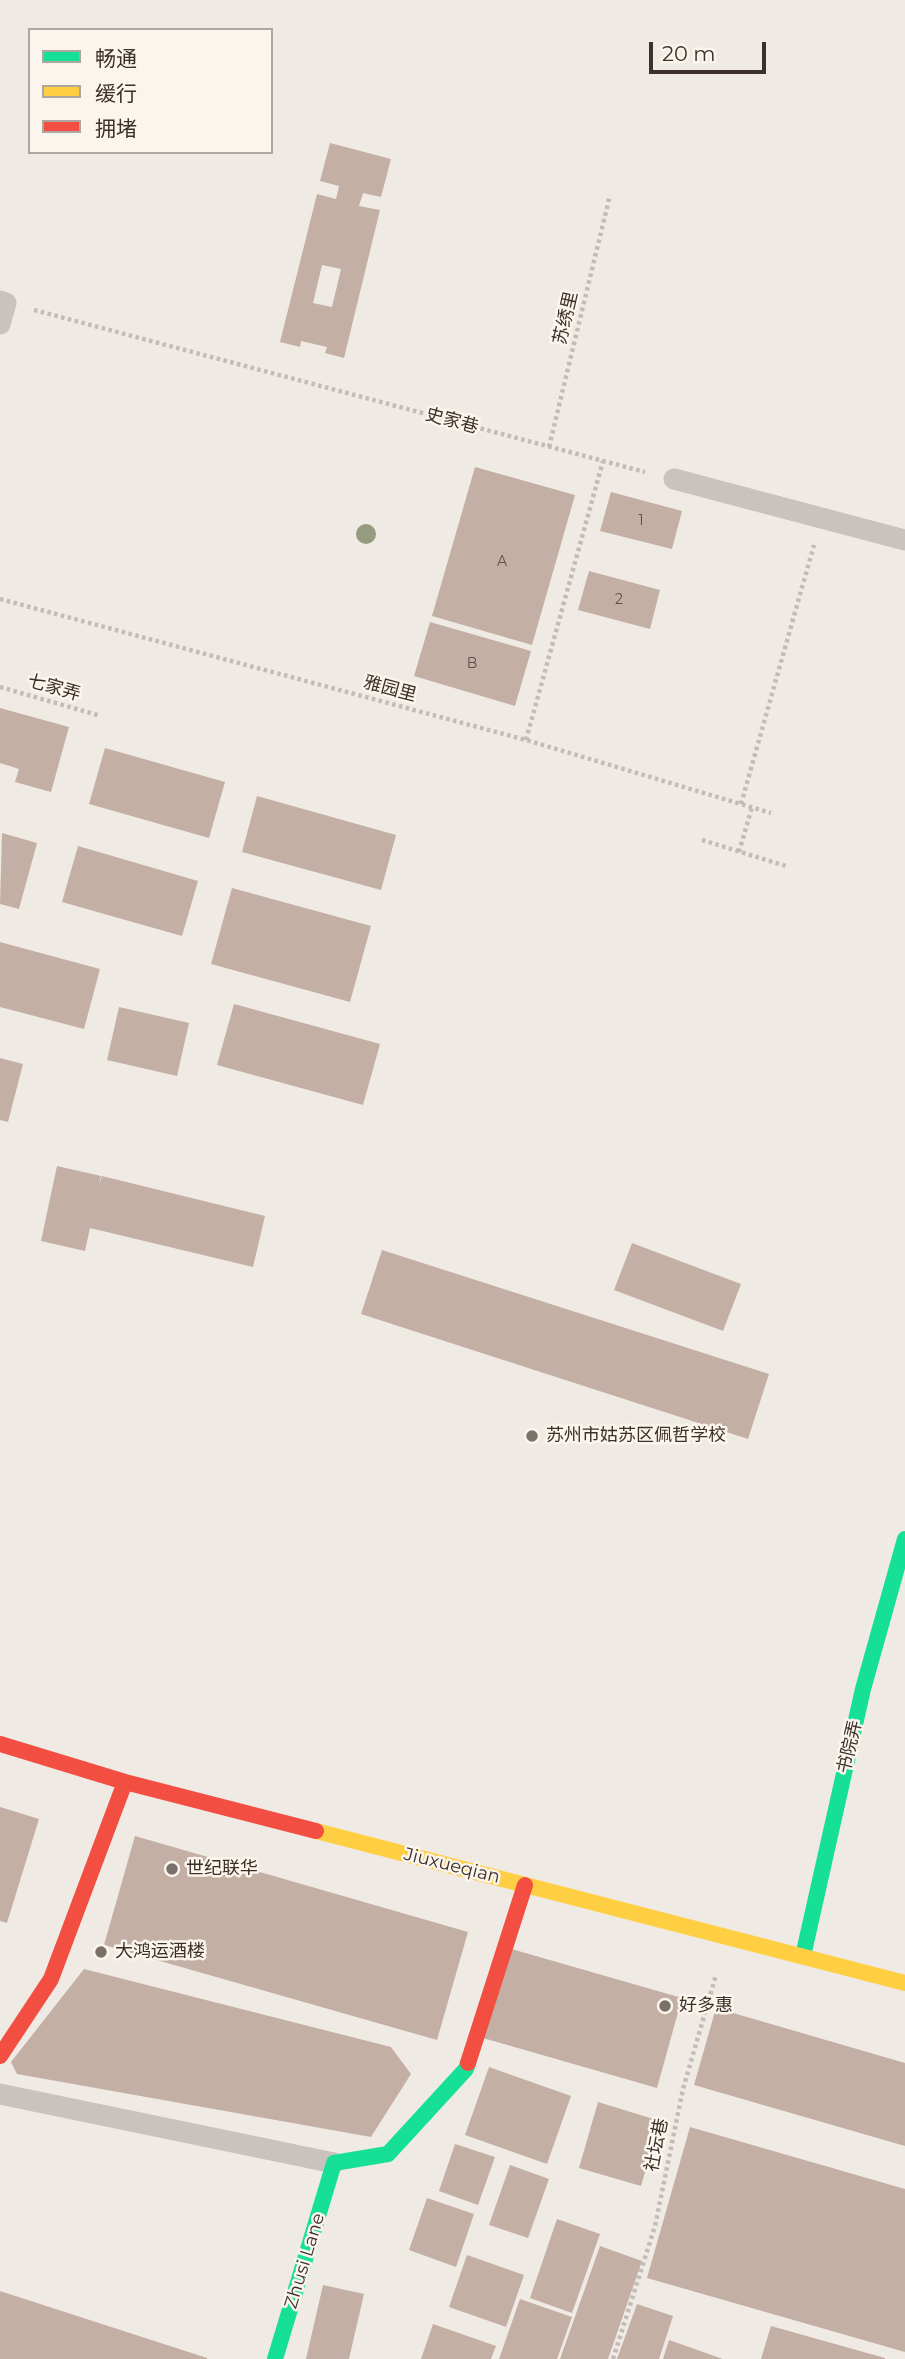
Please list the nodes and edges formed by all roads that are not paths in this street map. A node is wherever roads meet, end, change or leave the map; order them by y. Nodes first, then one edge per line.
1 (3, 302) edge
2 (0, 324) edge
3 (674, 479) road end
4 (905, 540) edge
5 (905, 1539) edge
6 (0, 1744) edge
7 (125, 1782) junction
8 (525, 1885) junction
9 (803, 1956) junction
10 (905, 1983) edge
11 (0, 2056) edge
12 (0, 2094) edge
13 (334, 2163) junction
14 (275, 2359) edge

1 - 2 lane
3 - 4 lane
5 - 9 street, 书院弄
6 - 7 street, Jiuxueqian
7 - 8 street, Jiuxueqian
7 - 11 street
8 - 9 street, Jiuxueqian
8 - 13 street
9 - 10 street, Jiuxueqian
12 - 13 lane
13 - 14 street, Zhusi Lane

